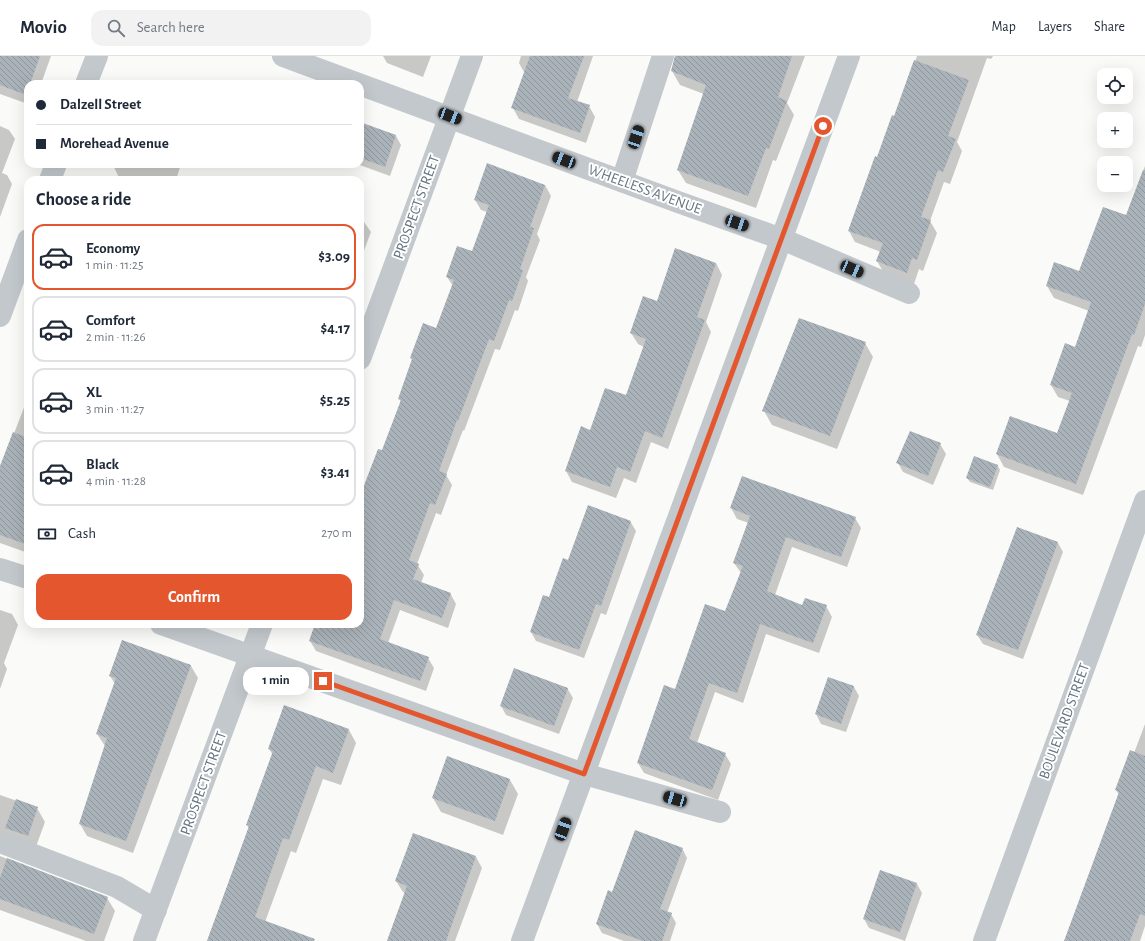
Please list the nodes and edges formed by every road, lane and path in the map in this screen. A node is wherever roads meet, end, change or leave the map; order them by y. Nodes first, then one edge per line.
1 (96, 56) edge
2 (283, 56) edge
3 (472, 56) edge
4 (663, 56) edge
5 (849, 56) edge
6 (87, 80) edge
7 (350, 80) edge
8 (364, 85) edge
9 (450, 116) junction
10 (622, 181) junction
11 (782, 239) junction
12 (24, 251) edge
13 (909, 293) dead end
14 (0, 316) edge
15 (364, 348) edge
16 (1145, 502) edge
17 (0, 569) edge
18 (24, 577) edge
19 (172, 628) edge
20 (260, 628) edge
21 (250, 656) junction
22 (584, 774) junction
23 (720, 812) dead end
24 (0, 842) edge
25 (156, 910) junction
26 (144, 941) edge
27 (522, 941) edge
28 (984, 941) edge

1 - 6 street
2 - 7 street, WHEELESS AVENUE
3 - 9 street, PROSPECT STREET
4 - 10 street
5 - 11 street
8 - 9 street, WHEELESS AVENUE
9 - 10 street, WHEELESS AVENUE
9 - 15 street, PROSPECT STREET
10 - 11 street, WHEELESS AVENUE
11 - 13 street, WHEELESS AVENUE
11 - 22 street
12 - 14 street
16 - 28 street, BOULEVARD STREET
17 - 18 street
19 - 21 street
20 - 21 street, PROSPECT STREET
21 - 22 street
21 - 25 street, PROSPECT STREET
22 - 23 street
22 - 27 street
24 - 25 street
25 - 26 street, PROSPECT STREET

